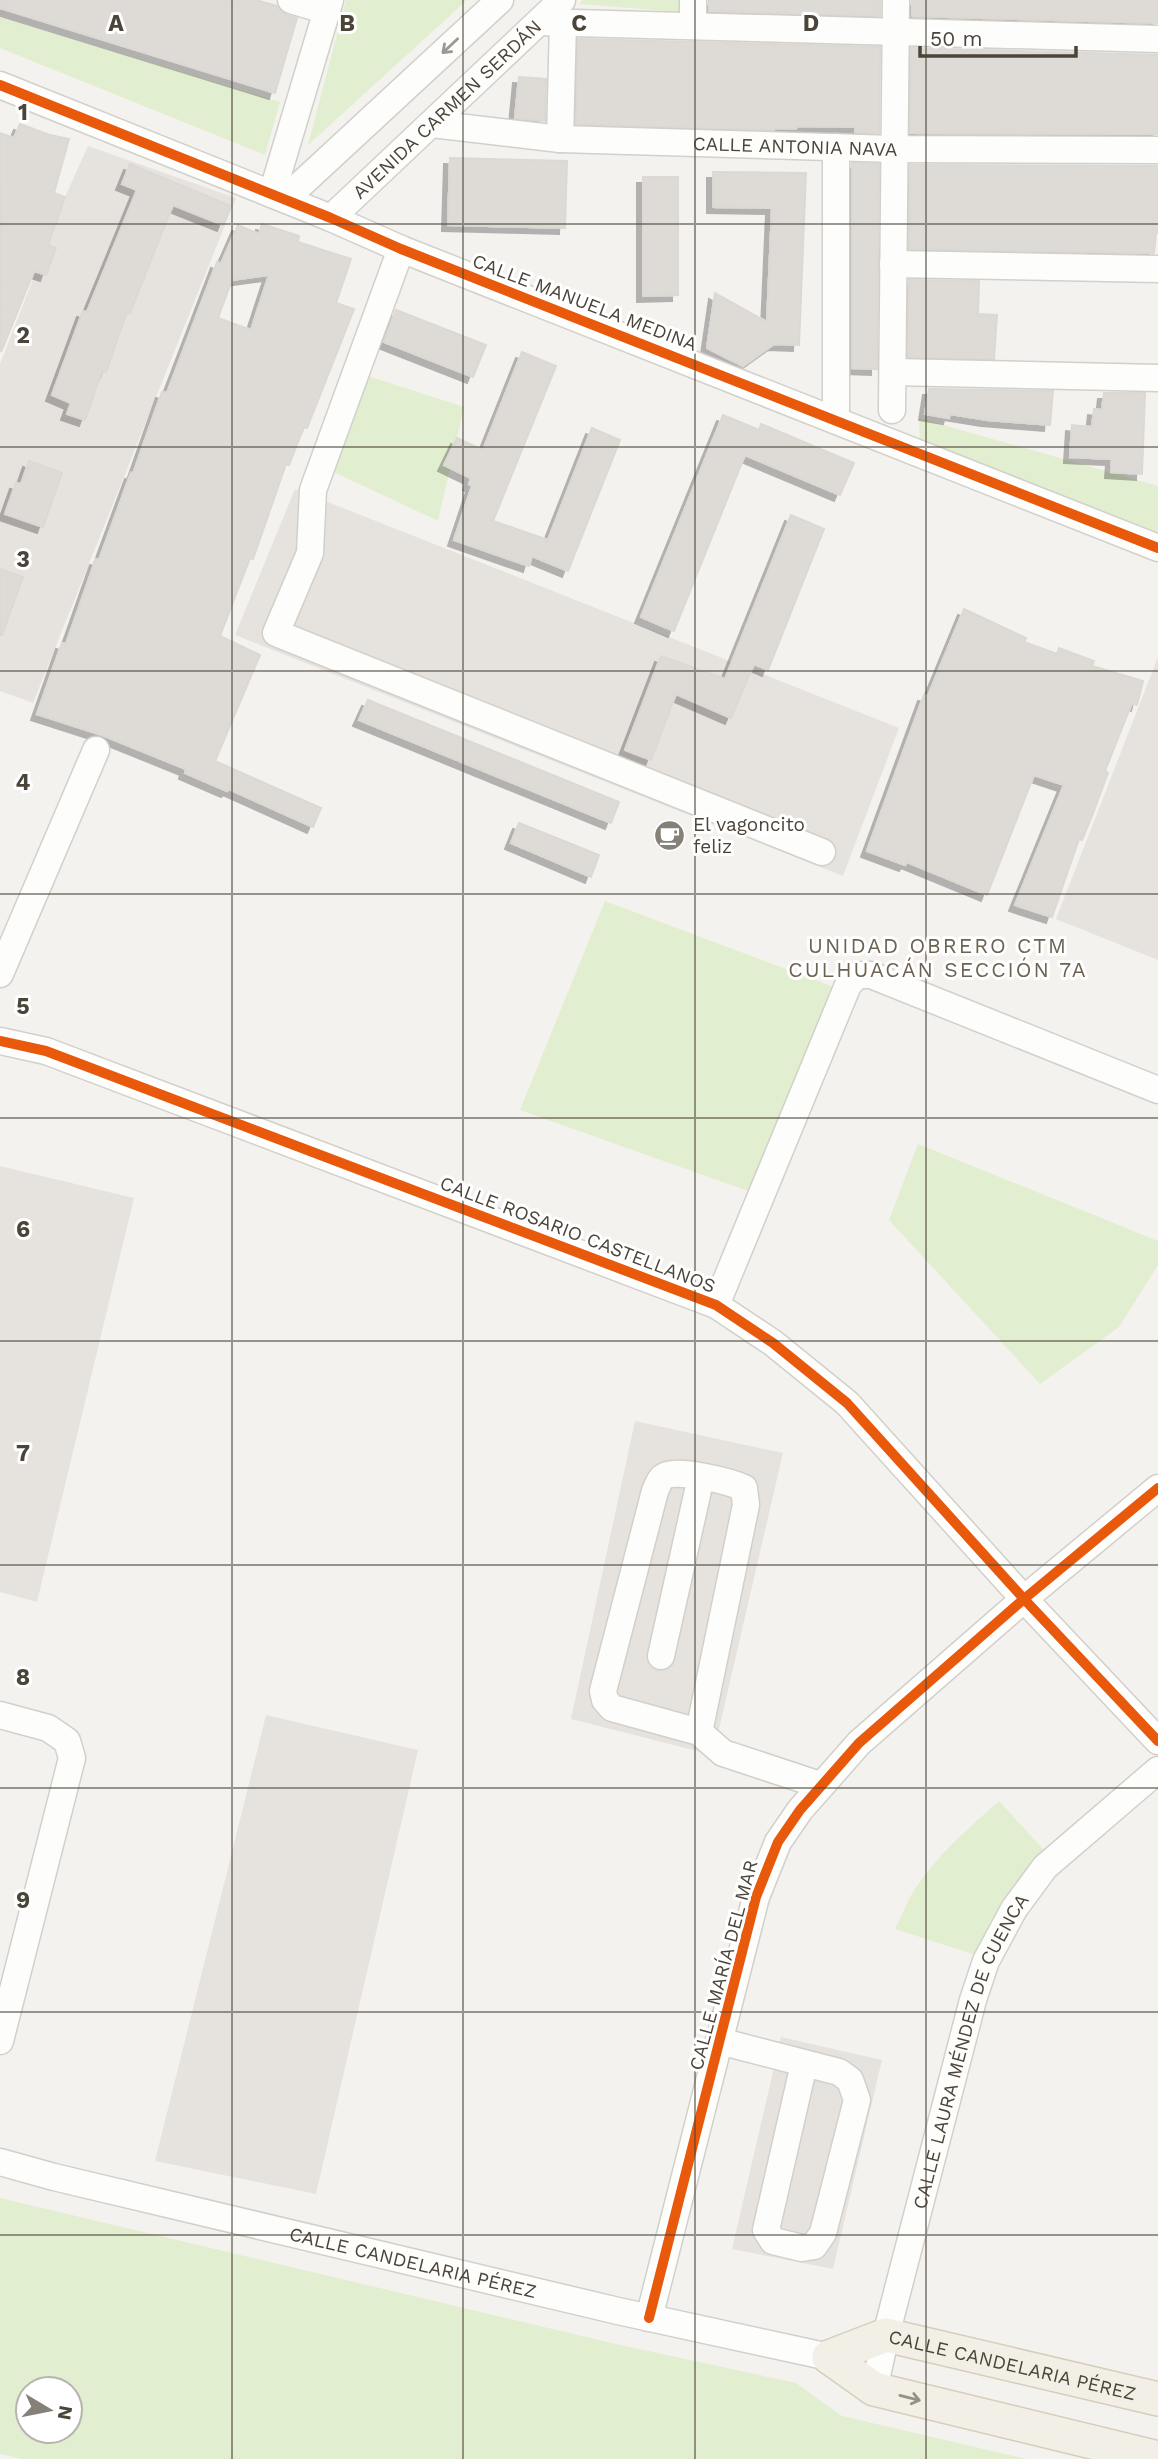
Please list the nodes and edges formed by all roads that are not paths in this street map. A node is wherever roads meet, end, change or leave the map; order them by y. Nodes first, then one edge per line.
1 (291, 0) edge
2 (500, 0) edge
3 (896, 0) edge
4 (329, 6) edge
5 (693, 13) edge
6 (555, 15) edge
7 (896, 32) junction
8 (1158, 39) edge
9 (0, 85) edge
10 (432, 124) junction
11 (560, 139) junction
12 (836, 147) junction
13 (894, 149) junction
14 (1158, 150) edge
15 (278, 197) junction
16 (331, 218) junction
17 (401, 249) junction
18 (893, 264) junction
19 (1158, 269) edge
20 (893, 372) junction
21 (1158, 378) edge
22 (836, 410) dead end
23 (892, 410) dead end
24 (1158, 548) edge
25 (96, 750) dead end
26 (821, 852) dead end
27 (0, 974) edge
28 (0, 1041) edge
29 (1158, 1090) edge
30 (716, 1305) junction
31 (701, 1477) junction
32 (1158, 1488) edge
33 (1024, 1599) junction
34 (661, 1656) dead end
35 (0, 1715) edge
36 (699, 1732) junction
37 (1158, 1741) edge
38 (1158, 1770) edge
39 (820, 1785) junction
40 (719, 2041) junction
41 (0, 2042) edge
42 (804, 2064) junction
43 (0, 2162) edge
44 (649, 2318) junction
45 (886, 2335) junction
46 (829, 2357) junction
47 (874, 2389) junction
48 (1158, 2399) edge
49 (1158, 2458) edge

1 - 4 street
2 -> 15 street
3 - 7 street
4 - 15 street
5 - 6 street
5 - 7 street
6 - 10 street, AVENIDA CARMEN SERDÁN
6 - 11 street
7 - 8 street
7 - 13 street
9 - 15 street, CALLE MANUELA MEDINA
10 - 11 street, CALLE ANTONIA NAVA
10 - 16 street, AVENIDA CARMEN SERDÁN
11 - 12 street, CALLE ANTONIA NAVA
12 - 13 street, CALLE ANTONIA NAVA
12 - 22 street
13 - 14 street, CALLE ANTONIA NAVA
13 - 18 street
15 - 16 street, CALLE MANUELA MEDINA
16 - 17 street, CALLE MANUELA MEDINA
17 - 24 street, CALLE MANUELA MEDINA
17 - 26 street
18 - 19 street
18 - 20 street
20 - 21 street
20 - 23 street
25 - 27 street
28 - 30 street, CALLE ROSARIO CASTELLANOS
29 - 30 street
30 - 33 street, CALLE ROSARIO CASTELLANOS
31 - 34 street
31 - 36 street
31 - 36 street
32 - 33 street, CALLE MARÍA DEL MAR
33 - 37 street, CALLE ROSARIO CASTELLANOS
33 - 39 street, CALLE MARÍA DEL MAR
35 - 41 street
36 - 39 street
38 - 45 street, CALLE LAURA MÉNDEZ DE CUENCA
39 - 40 street, CALLE MARÍA DEL MAR
40 - 42 street
40 - 44 street, CALLE MARÍA DEL MAR
42 - 42 street
43 - 44 street, CALLE CANDELARIA PÉREZ
44 - 46 street, CALLE CANDELARIA PÉREZ
45 - 46 main road, CALLE CANDELARIA PÉREZ
45 - 47 street, CALLE LAURA MÉNDEZ DE CUENCA
45 - 48 main road, CALLE CANDELARIA PÉREZ
46 - 47 main road, CALLE CANDELARIA PÉREZ
47 -> 49 main road, CALLE CANDELARIA PÉREZ

